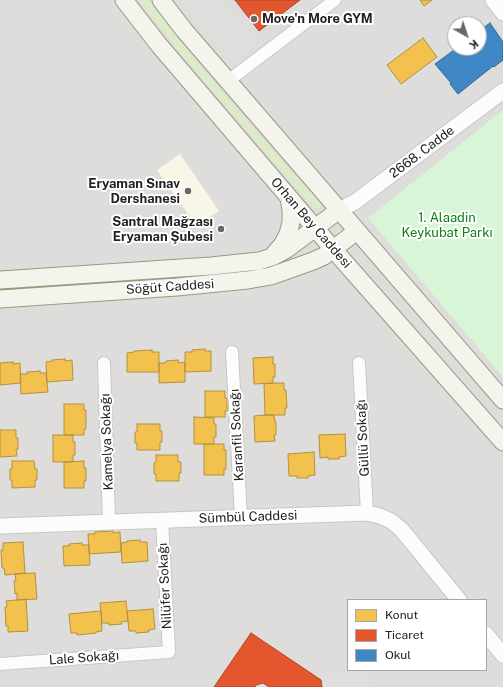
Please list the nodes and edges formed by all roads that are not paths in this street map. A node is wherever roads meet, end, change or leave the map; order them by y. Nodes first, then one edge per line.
1 (124, 0) edge
2 (161, 0) edge
3 (335, 0) edge
4 (493, 0) edge
5 (503, 13) edge
6 (228, 81) junction
7 (503, 91) edge
8 (289, 198) junction
9 (339, 210) junction
10 (315, 228) junction
11 (357, 231) junction
12 (333, 249) junction
13 (272, 257) junction
14 (0, 280) edge
15 (0, 299) edge
16 (232, 352) dead end
17 (104, 363) dead end
18 (359, 363) dead end
19 (503, 400) edge
20 (503, 442) edge
21 (367, 513) junction
22 (241, 517) junction
23 (162, 520) junction
24 (109, 522) junction
25 (0, 526) edge
26 (458, 599) edge
27 (487, 635) edge
28 (169, 652) joint
29 (503, 655) edge
30 (0, 664) edge

1 - 8 main road, Orhan Bey Caddesi
2 - 6 main road
3 - 6 street
4 - 5 street
6 - 9 main road
7 - 9 street, 2668. Cadde
8 - 10 main road, Orhan Bey Caddesi
8 - 13 main road
9 - 10 main road, Söğüt Caddesi
9 - 11 main road
10 - 12 main road, Orhan Bey Caddesi
10 - 13 main road, Söğüt Caddesi
11 - 12 main road, Söğüt Caddesi
11 - 19 main road
12 - 15 main road, Söğüt Caddesi
12 - 20 main road, Orhan Bey Caddesi
13 - 14 main road, Söğüt Caddesi
16 - 22 street, Karanfil Sokağı
17 - 24 street, Kamelya Sokağı
18 - 21 street, Güllü Sokağı
21 - 22 street, Sümbül Caddesi
21 - 26 street, Sümbül Caddesi
22 - 23 street, Sümbül Caddesi
23 - 24 street, Sümbül Caddesi
23 - 28 street, Nilüfer Sokağı
24 - 25 street, Sümbül Caddesi
27 - 29 street
28 - 30 street, Lale Sokağı

